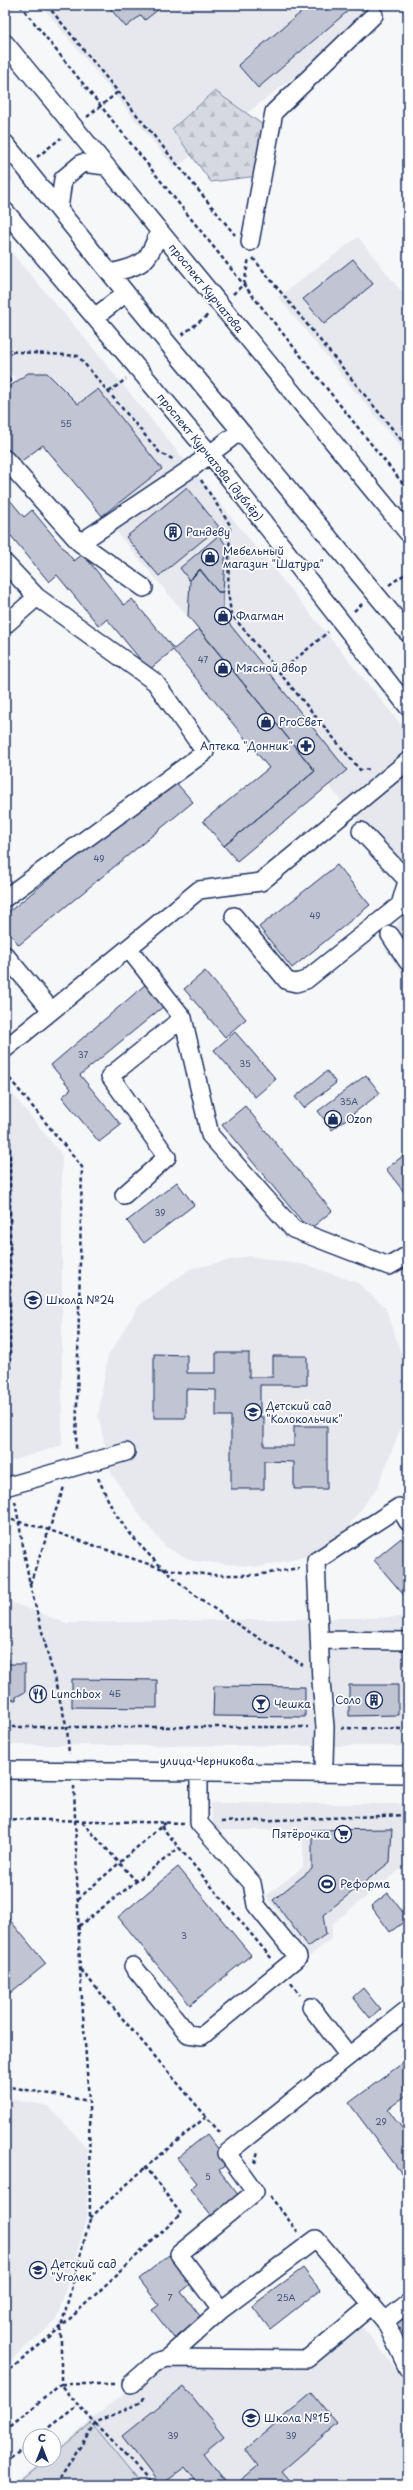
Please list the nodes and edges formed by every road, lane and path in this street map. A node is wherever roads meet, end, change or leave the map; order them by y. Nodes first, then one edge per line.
1 (20, 5) edge
2 (47, 5) edge
3 (374, 15) dead end
4 (5, 43) edge
5 (5, 143) edge
6 (106, 166) junction
7 (59, 210) junction
8 (5, 211) edge
9 (159, 231) junction
10 (243, 239) joint
11 (111, 273) junction
12 (244, 284) junction
13 (126, 293) junction
14 (220, 305) junction
15 (95, 317) junction
16 (169, 346) junction
17 (5, 351) edge
18 (138, 370) junction
19 (109, 392) junction
20 (240, 431) junction
21 (408, 448) edge
22 (210, 454) junction
23 (5, 459) edge
24 (193, 467) junction
25 (408, 490) edge
26 (408, 533) edge
27 (80, 543) junction
28 (5, 563) edge
29 (144, 588) dead end
30 (38, 597) junction
31 (5, 625) edge
32 (408, 633) edge
33 (408, 708) edge
34 (408, 761) edge
35 (373, 769) dead end
36 (361, 831) dead end
37 (407, 879) edge
38 (5, 898) edge
39 (234, 916) dead end
40 (390, 935) dead end
41 (128, 948) junction
42 (5, 955) edge
43 (408, 962) edge
44 (51, 1010) junction
45 (183, 1018) junction
46 (5, 1049) edge
47 (5, 1073) edge
48 (5, 1136) edge
49 (124, 1195) dead end
50 (408, 1255) edge
51 (5, 1388) edge
52 (126, 1452) dead end
53 (91, 1462) junction
54 (71, 1468) junction
55 (8, 1486) edge
56 (5, 1518) edge
57 (19, 1522) junction
58 (408, 1522) edge
59 (49, 1530) junction
60 (316, 1561) junction
61 (160, 1568) junction
62 (30, 1585) junction
63 (320, 1640) junction
64 (408, 1641) edge
65 (321, 1681) junction
66 (5, 1727) edge
67 (325, 1727) junction
68 (67, 1728) junction
69 (408, 1729) edge
70 (5, 1761) edge
71 (324, 1762) junction
72 (408, 1763) edge
73 (71, 1765) junction
74 (5, 1770) edge
75 (199, 1771) junction
76 (408, 1774) edge
77 (408, 1815) edge
78 (5, 1819) edge
79 (76, 1822) junction
80 (82, 1822) junction
81 (166, 1822) junction
82 (199, 1823) junction
83 (161, 1826) junction
84 (179, 1848) junction
85 (120, 1863) junction
86 (136, 1881) junction
87 (78, 1900) junction
88 (79, 1926) junction
89 (133, 1966) dead end
90 (80, 1970) junction
91 (282, 1970) junction
92 (311, 2008) joint
93 (408, 2009) edge
94 (349, 2056) junction
95 (5, 2086) edge
96 (89, 2101) junction
97 (207, 2116) junction
98 (233, 2148) junction
99 (146, 2167) junction
100 (90, 2218) junction
101 (408, 2303) edge
102 (372, 2305) junction
103 (221, 2310) junction
104 (385, 2321) junction
105 (61, 2327) junction
106 (167, 2358) junction
107 (408, 2369) edge
108 (5, 2374) edge
109 (61, 2384) junction
110 (131, 2384) junction
111 (78, 2406) junction
112 (96, 2423) junction
113 (50, 2428) edge
114 (5, 2431) edge
115 (22, 2449) edge
116 (5, 2463) edge
117 (56, 2485) edge
118 (153, 2485) edge

1 - 12 path
2 - 10 path
3 - 10 street
4 - 6 street, проспект Курчатова
5 - 7 street
6 - 7 street
6 - 9 street, проспект Курчатова
7 - 11 street
8 - 15 street, проспект Курчатова (дублёр)
9 - 11 street
9 - 14 street, проспект Курчатова
11 - 13 street
12 - 14 path
12 - 21 path
12 - 25 path
13 - 15 street
13 - 16 street
14 - 16 path
14 - 26 street, проспект Курчатова
15 - 18 street, проспект Курчатова (дублёр)
16 - 20 street
17 - 19 path
18 - 19 path
18 - 22 street, проспект Курчатова (дублёр)
19 - 24 path
20 - 22 street
20 - 32 street
22 - 24 street
22 - 33 street, проспект Курчатова (дублёр)
23 - 27 street
24 - 27 street
24 - 35 path
27 - 29 street
28 - 30 street
30 - 31 street
30 - 38 street
34 - 41 street
36 - 37 street
37 - 39 street
40 - 43 street
41 - 44 street
41 - 45 street
42 - 44 street
44 - 46 street
45 - 49 street
45 - 50 street
47 - 54 path
48 - 51 path
52 - 53 street
53 - 54 street
53 - 61 path
54 - 55 street
54 - 59 path
55 - 57 path
56 - 57 path
57 - 59 path
57 - 62 path
58 - 60 street
59 - 61 path
59 - 62 path
60 - 61 path
60 - 63 street
61 - 65 path
62 - 68 path
63 - 64 street
63 - 65 street
65 - 67 street
66 - 68 path
67 - 68 path
67 - 69 path
67 - 71 street
68 - 73 path
70 - 73 street, улица Черникова
71 - 72 street, улица Черникова
71 - 73 street, улица Черникова
73 - 74 street, улица Черникова
73 - 75 street, улица Черникова
73 - 79 path
75 - 76 street, улица Черникова
75 - 82 street
77 - 82 path
78 - 79 path
79 - 80 path
79 - 87 path
80 - 81 path
80 - 85 path
81 - 82 path
81 - 83 path
82 - 91 street
83 - 84 path
83 - 85 path
84 - 86 path
84 - 91 path
85 - 86 path
85 - 87 path
86 - 88 path
87 - 88 path
88 - 90 path
89 - 91 street
90 - 96 path
90 - 97 path
91 - 92 path
92 - 94 street
93 - 94 street
94 - 98 street
95 - 96 path
96 - 100 path
97 - 98 path
97 - 99 path
98 - 103 street
99 - 100 path
99 - 105 path
100 - 105 path
101 - 104 street
102 - 103 street
102 - 104 street
102 - 106 street
103 - 106 street
104 - 107 street
105 - 108 path
105 - 109 path
106 - 110 street
109 - 110 path
109 - 111 path
109 - 114 path
110 - 112 path
111 - 112 path
111 - 113 path
112 - 117 path
112 - 118 path
115 - 116 path

